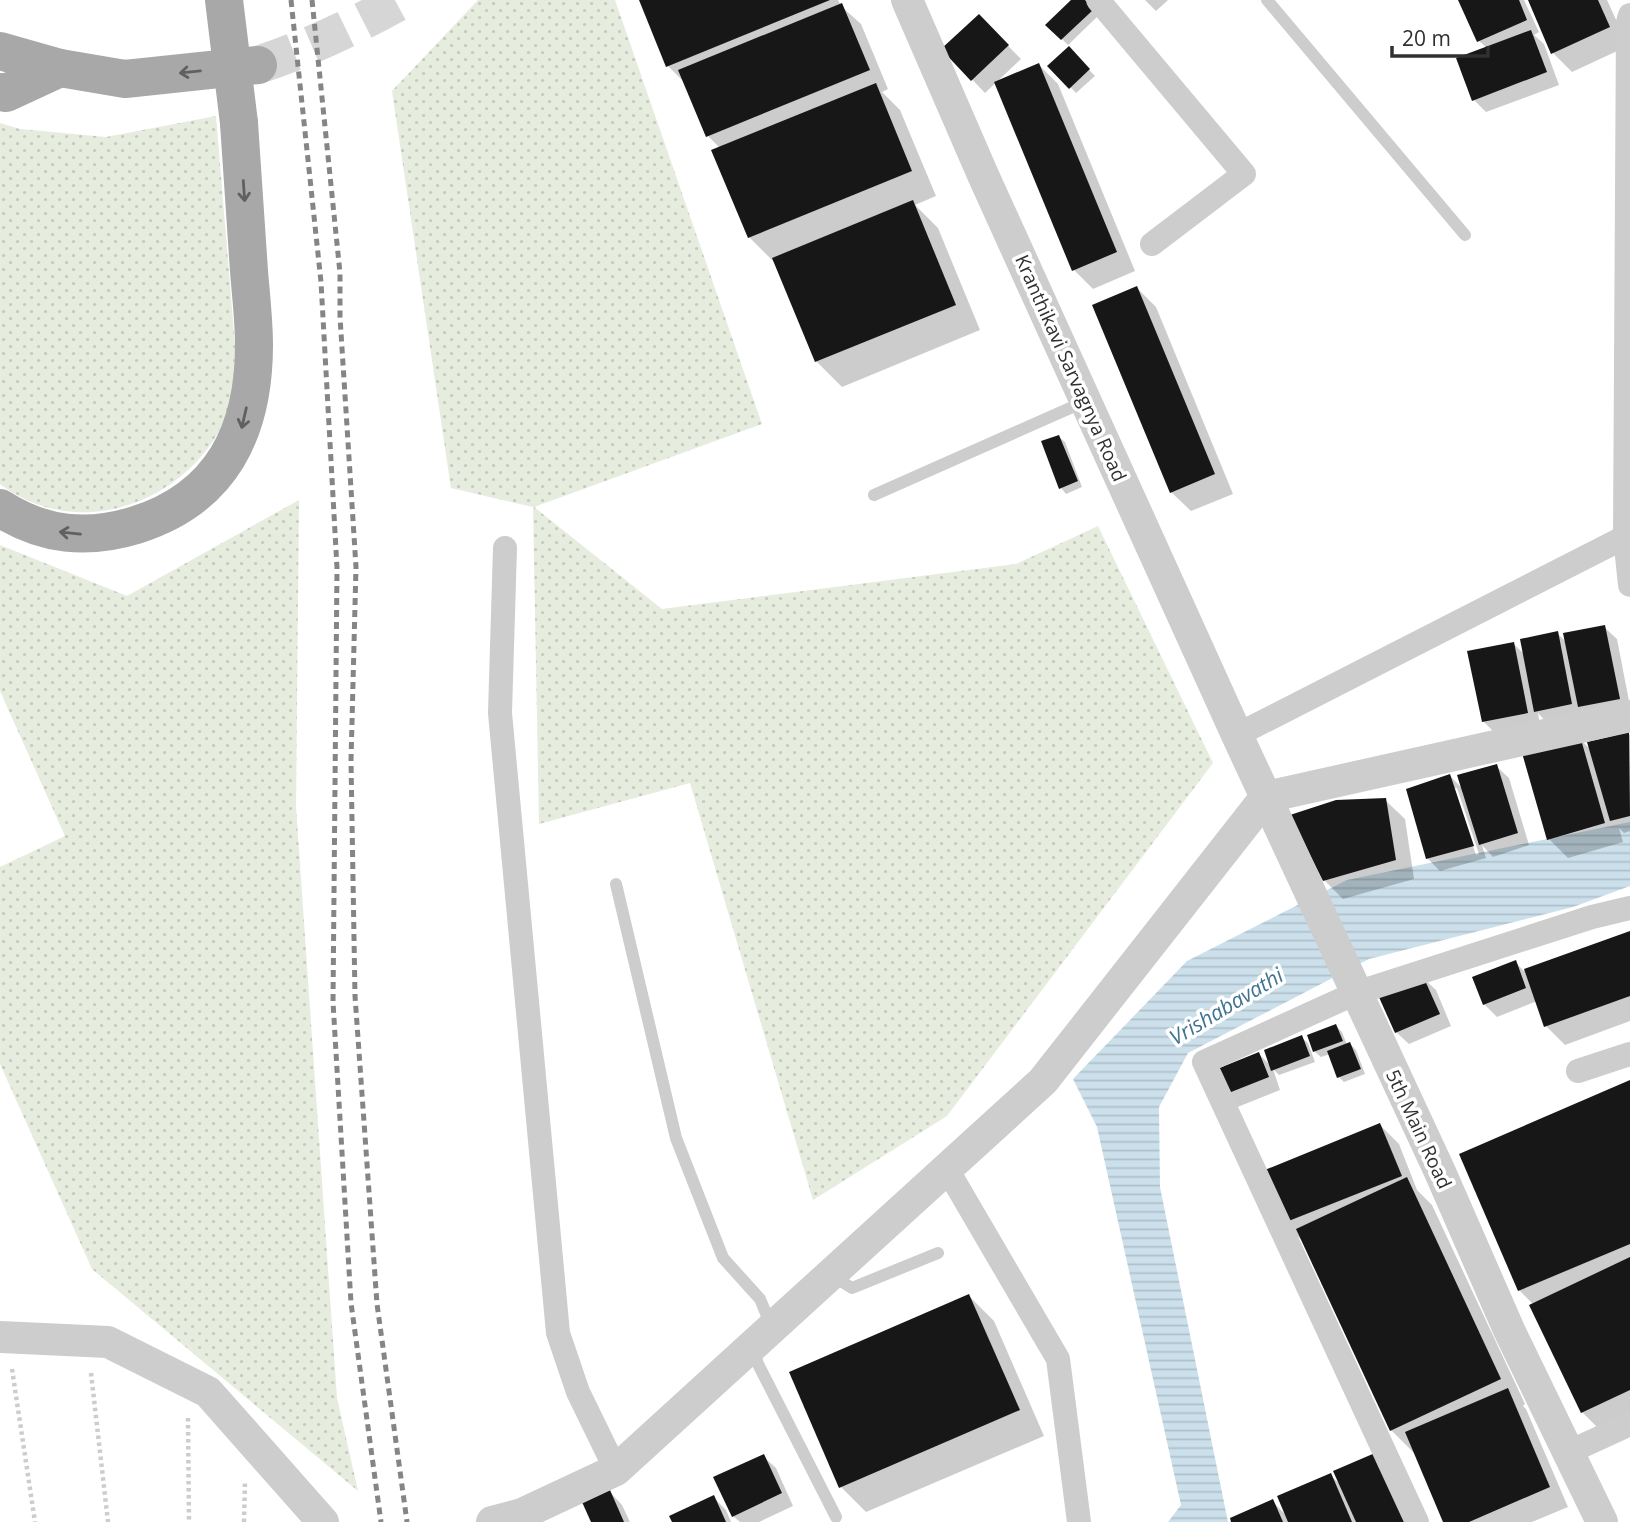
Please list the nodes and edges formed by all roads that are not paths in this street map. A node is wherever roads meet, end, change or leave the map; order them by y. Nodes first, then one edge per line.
1 (224, 0) edge
2 (907, 0) edge
3 (1098, 0) edge
4 (1267, 0) edge
5 (1626, 12) edge
6 (0, 51) edge
7 (258, 65) tunnel mouth
8 (61, 68) junction
9 (0, 92) edge
10 (1465, 235) dead end
11 (1152, 244) dead end
12 (1086, 401) junction
13 (874, 495) dead end
14 (0, 508) edge
15 (1627, 509) edge
16 (1625, 537) junction
17 (505, 548) dead end
18 (1630, 585) edge
19 (1630, 716) edge
20 (1237, 735) junction
21 (1266, 797) junction
22 (616, 884) dead end
23 (1630, 908) edge
24 (1356, 993) junction
25 (1630, 1055) edge
26 (1578, 1071) dead end
27 (947, 1169) junction
28 (937, 1253) dead end
29 (831, 1275) junction
30 (4, 1337) edge
31 (762, 1337) junction
32 (1630, 1424) edge
33 (1569, 1452) junction
34 (616, 1470) junction
35 (836, 1517) dead end
36 (512, 1519) edge
37 (323, 1522) edge
38 (1079, 1522) edge
39 (1417, 1522) edge
40 (1602, 1522) edge

1 -> 14 main road, bridge
2 - 12 street, Kranthikavi Sarvagnya Road
3 - 11 street
4 - 10 lane
5 - 15 street
6 - 8 main road
7 -> 8 main road
8 - 9 main road
12 - 13 lane
12 - 20 street, Kranthikavi Sarvagnya Road
15 - 16 street
16 - 18 street
16 - 20 street
17 - 34 street
19 - 21 street
20 - 21 street, 5th Main Road
21 - 24 street, 5th Main Road
21 - 27 street
22 - 31 lane
23 - 24 street
24 - 33 street, 5th Main Road
24 - 39 street
25 - 26 street
27 - 29 street
27 - 38 street
28 - 29 lane
29 - 31 street
30 - 37 street
31 - 34 street
31 - 35 lane
32 - 33 street
33 - 40 street, 5th Main Road
34 - 36 street

